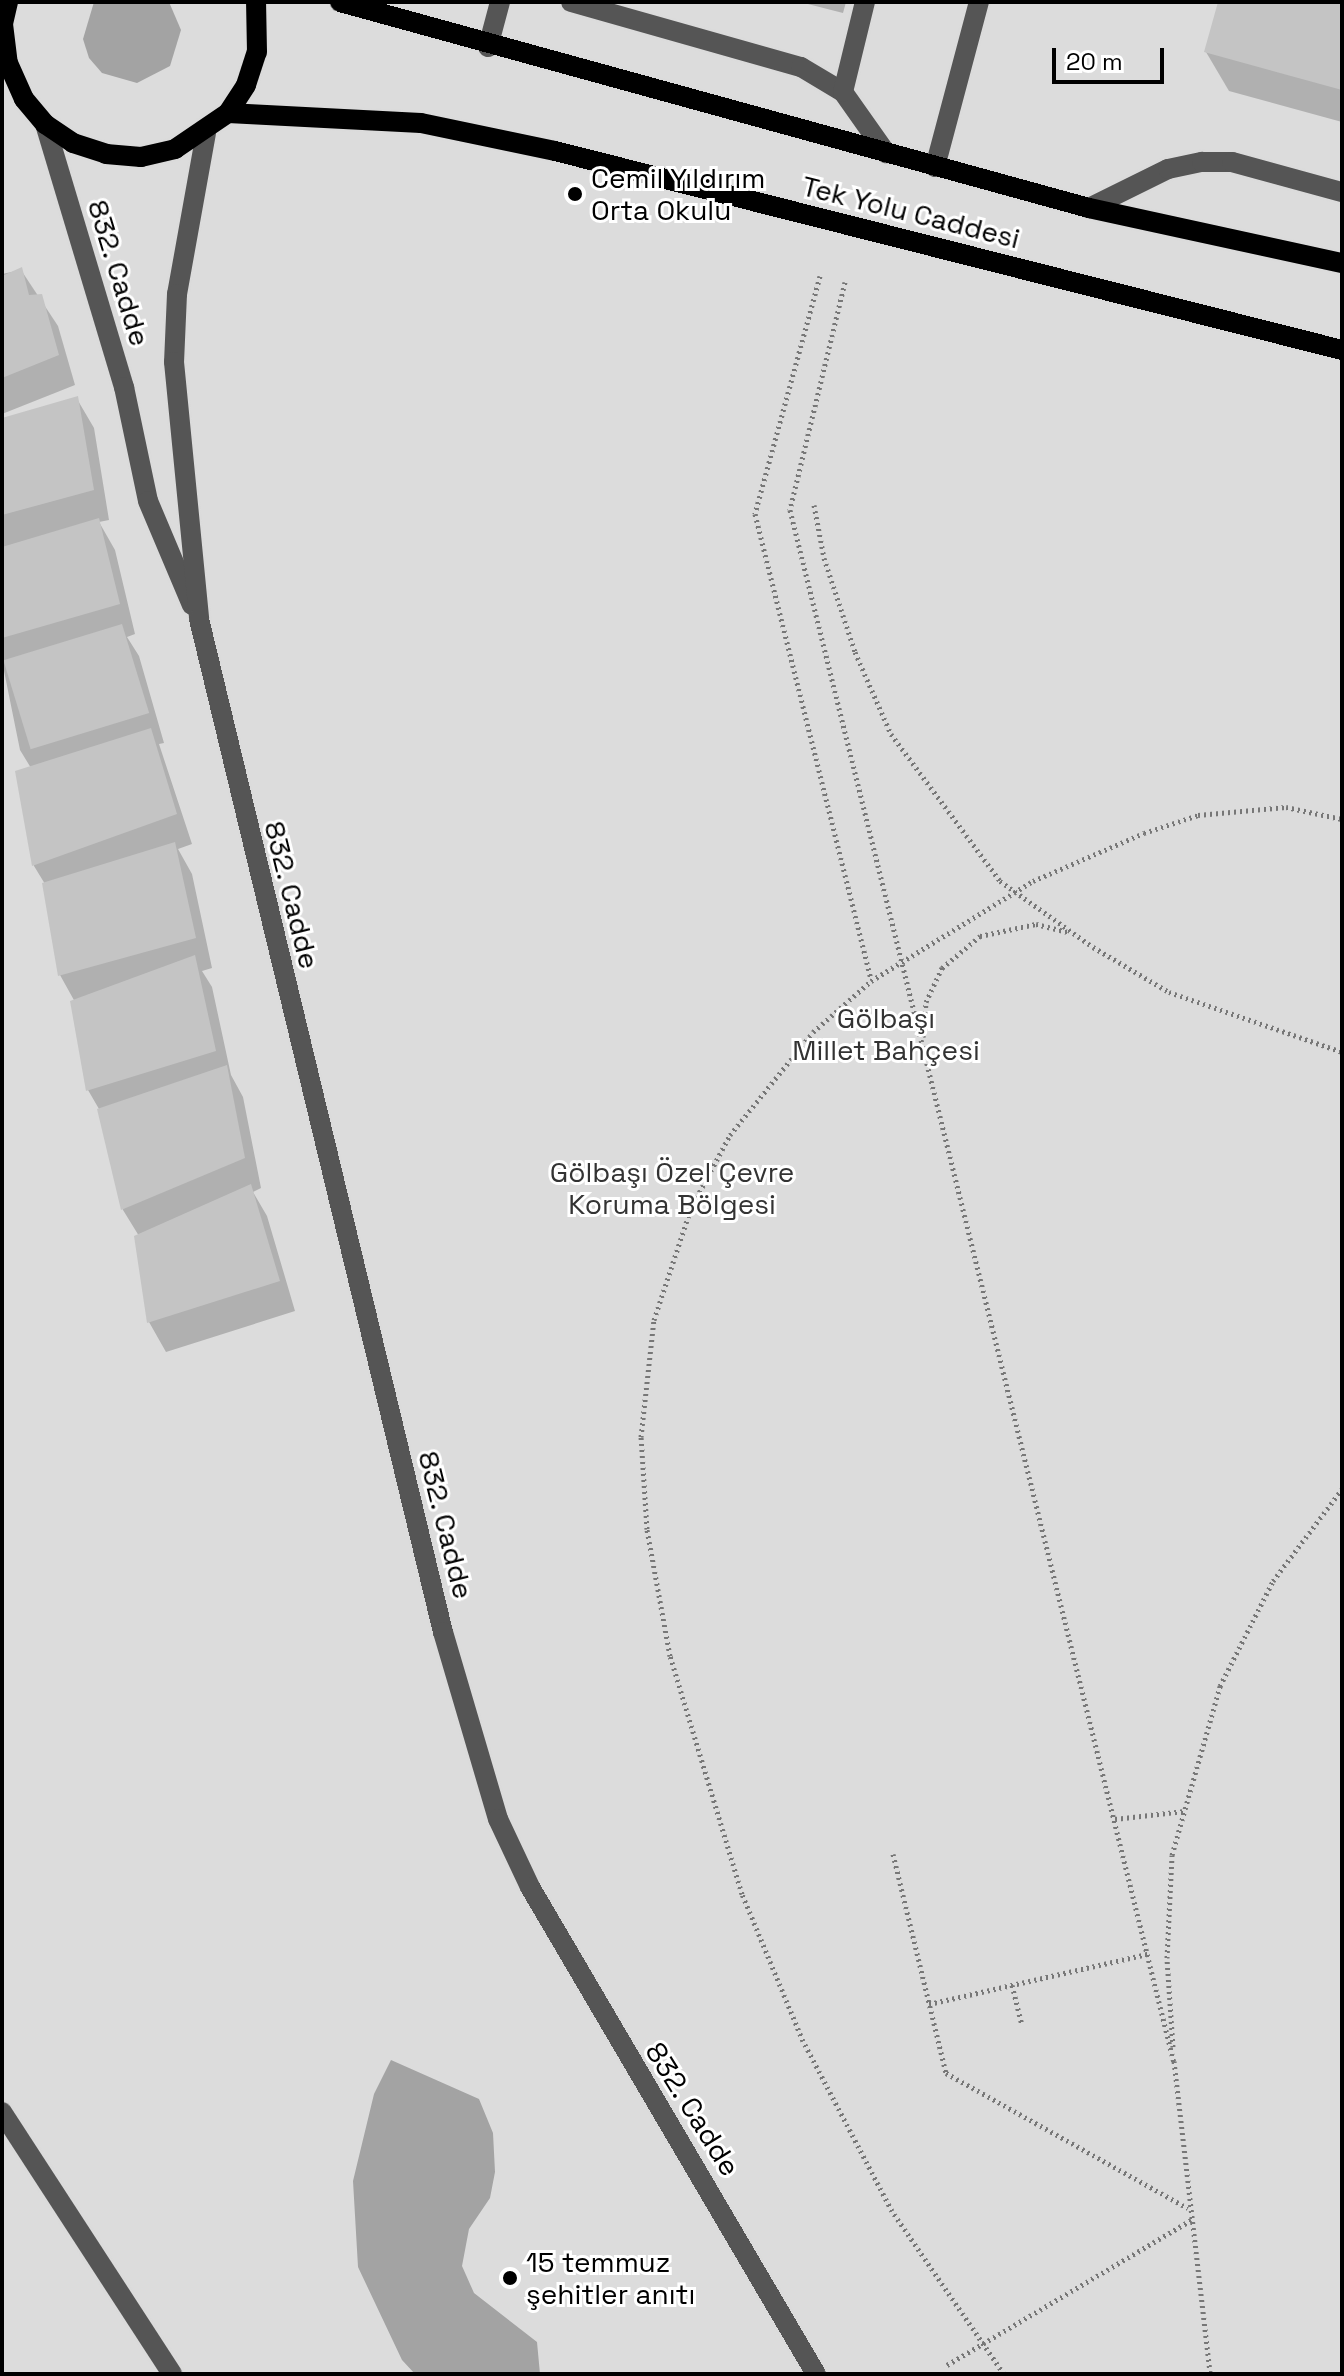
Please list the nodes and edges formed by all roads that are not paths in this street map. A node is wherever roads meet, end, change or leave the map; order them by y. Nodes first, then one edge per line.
1 (8, 2) edge
2 (256, 2) edge
3 (340, 2) edge
4 (500, 2) edge
5 (571, 2) edge
6 (865, 2) edge
7 (979, 2) edge
8 (603, 6) edge
9 (488, 47) junction
10 (843, 92) junction
11 (24, 99) junction
12 (2, 102) edge
13 (228, 113) junction
14 (45, 124) junction
15 (206, 133) junction
16 (886, 153) junction
17 (935, 167) junction
18 (1342, 192) edge
19 (1089, 208) junction
20 (1342, 263) edge
21 (1342, 350) edge
22 (199, 619) junction
23 (2, 2112) edge
24 (172, 2374) edge
25 (816, 2374) edge

1 - 11 main road
2 - 13 main road
3 - 9 main road, Tek Yolu Caddesi
4 - 9 street
5 - 8 street
6 - 10 street
7 - 17 street
8 - 10 street
9 - 16 main road, Tek Yolu Caddesi
10 - 16 street
11 - 12 main road
11 - 14 main road
13 - 15 main road
13 - 21 main road, Tek Yolu Caddesi
14 - 15 main road
14 - 22 street, 832. Cadde
15 - 22 street, 832. Cadde
16 - 17 main road, Tek Yolu Caddesi
17 - 19 main road, Tek Yolu Caddesi
18 - 19 street
19 - 20 main road, Tek Yolu Caddesi
22 - 25 street, 832. Cadde
23 - 24 street

